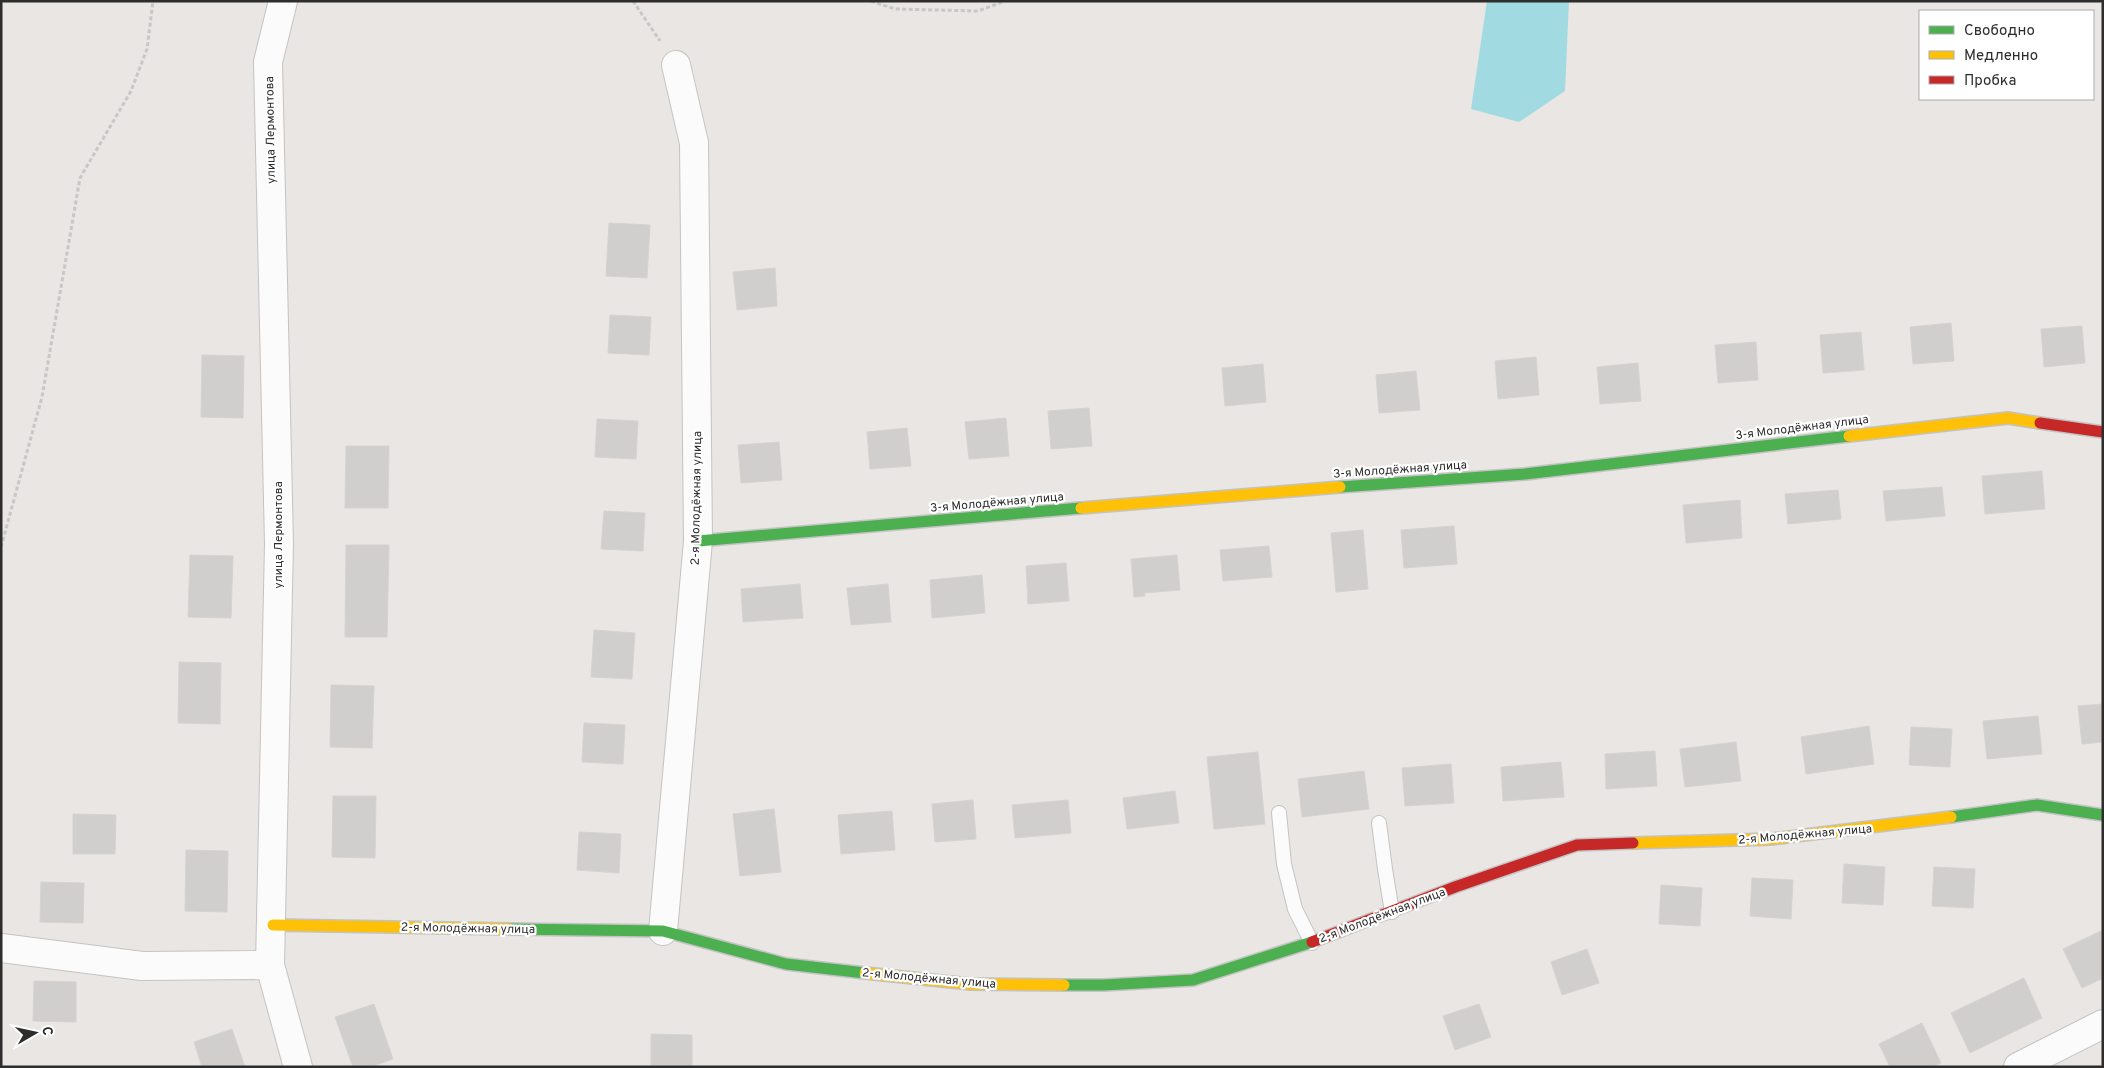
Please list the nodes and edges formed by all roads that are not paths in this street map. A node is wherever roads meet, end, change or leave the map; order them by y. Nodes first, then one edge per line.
1 (283, 1) edge
2 (676, 65) road end
3 (2103, 432) edge
4 (698, 541) junction
5 (1279, 813) dead end
6 (2103, 815) edge
7 (1380, 823) dead end
8 (1392, 912) junction
9 (272, 925) junction
10 (663, 931) junction
11 (1312, 943) junction
12 (1, 948) edge
13 (270, 965) junction
14 (2103, 1024) edge
15 (298, 1067) edge
16 (2018, 1067) edge

1 - 9 street, улица Лермонтова
2 - 4 street, 2-я Молодёжная улица
3 - 4 street, 3-я Молодёжная улица
4 - 10 street, 2-я Молодёжная улица
5 - 11 lane
6 - 8 street, 2-я Молодёжная улица
7 - 8 lane
8 - 11 street, 2-я Молодёжная улица
9 - 10 street, 2-я Молодёжная улица
9 - 13 street, улица Лермонтова
10 - 11 street, 2-я Молодёжная улица
12 - 13 street
13 - 15 street, улица Лермонтова
14 - 16 street

